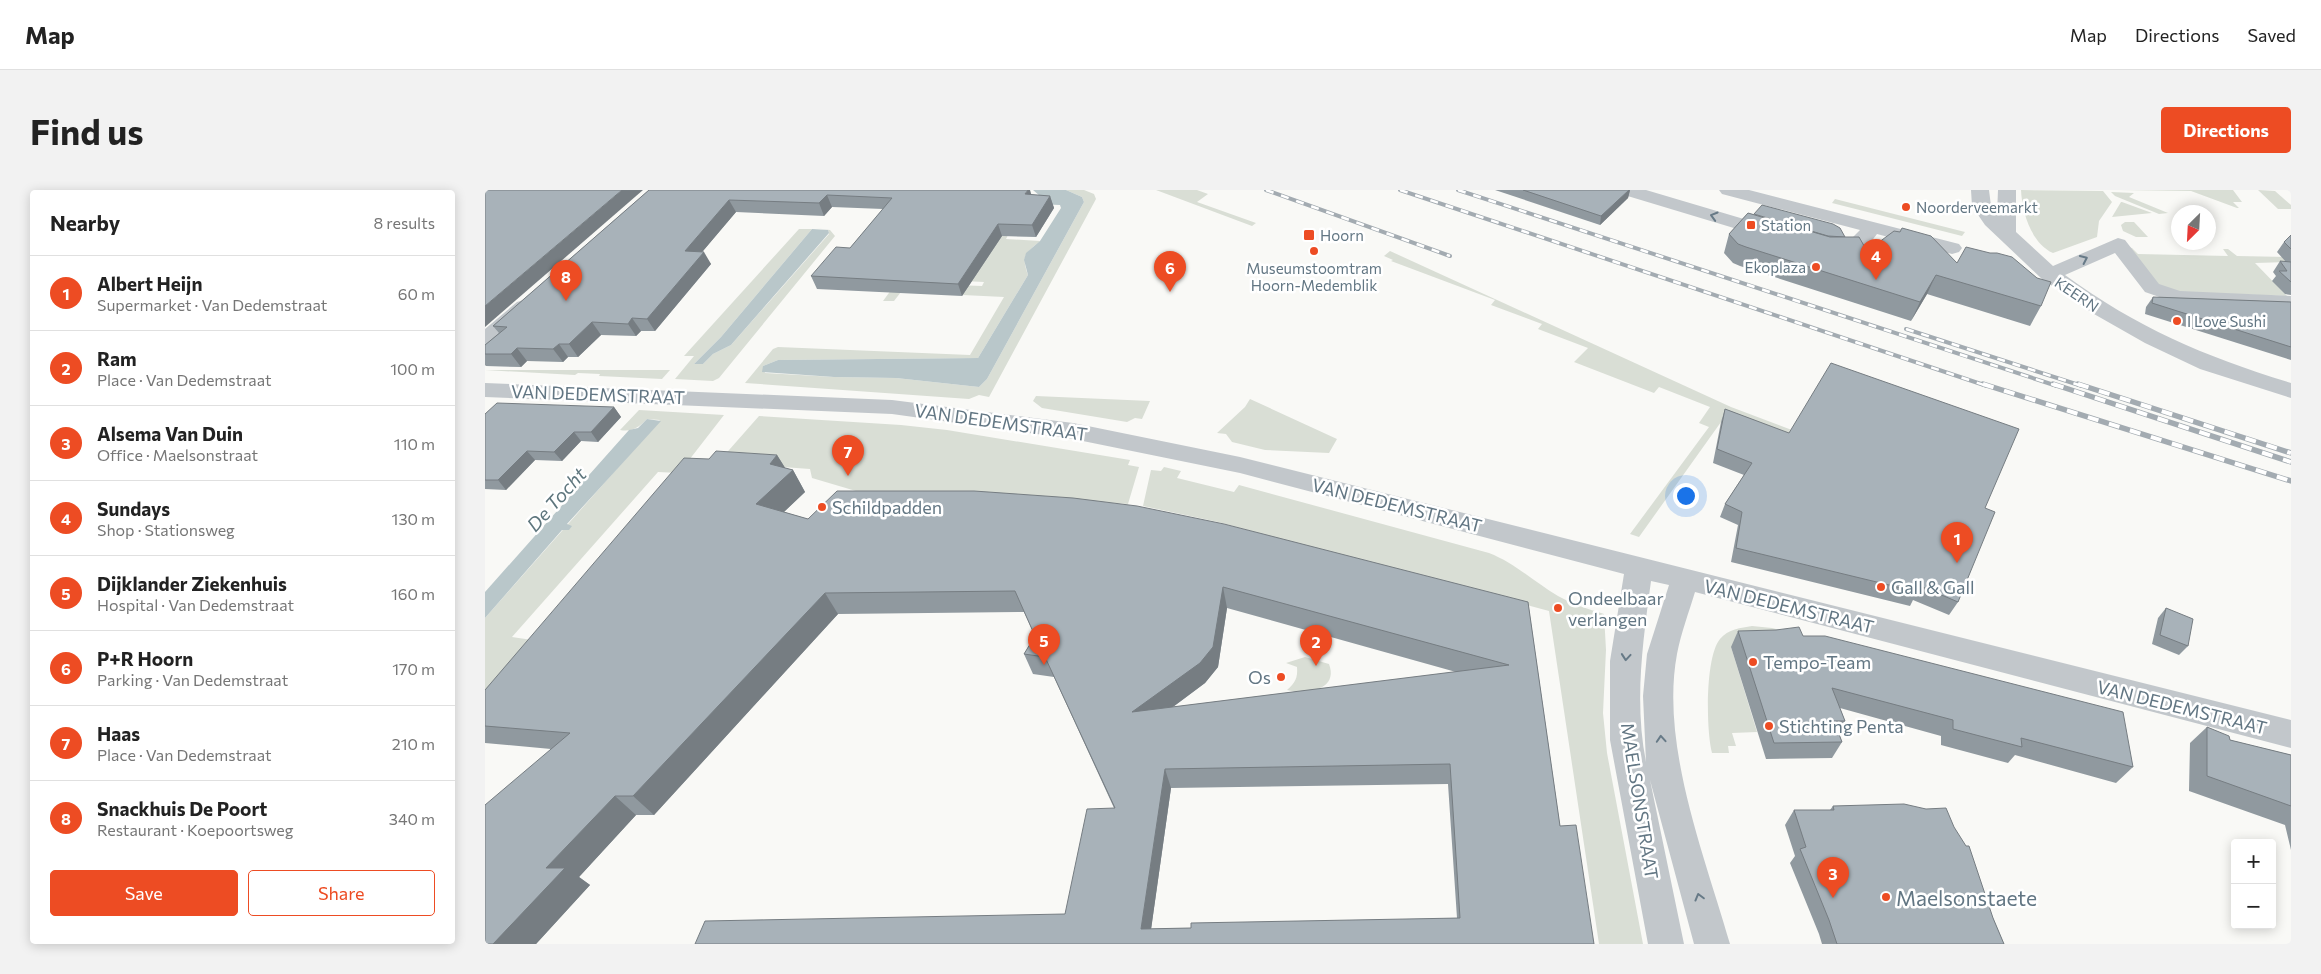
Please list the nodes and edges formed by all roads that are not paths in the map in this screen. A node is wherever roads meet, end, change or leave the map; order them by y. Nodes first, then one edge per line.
1 (1627, 190) edge
2 (1728, 190) edge
3 (2007, 190) edge
4 (1976, 193) edge
5 (1872, 228) junction
6 (2007, 233) junction
7 (1952, 248) dead end
8 (2049, 275) junction
9 (538, 294) edge
10 (2291, 302) edge
11 (485, 340) edge
12 (2159, 340) junction
13 (2291, 376) edge
14 (485, 390) edge
15 (2291, 391) edge
16 (1639, 567) junction
17 (1685, 580) junction
18 (2291, 734) edge
19 (1666, 944) edge
20 (1712, 944) edge

5 -> 1 street
2 - 5 street
3 - 6 street
4 - 6 street, KEERN
5 - 7 street
6 - 8 street, KEERN
8 -> 10 street
8 - 12 street, KEERN
9 - 11 street
12 - 13 street, KEERN
12 - 15 street, KEERN
14 - 16 street, VAN DEDEMSTRAAT
16 - 17 street, VAN DEDEMSTRAAT
16 -> 19 street, MAELSONSTRAAT
17 - 18 street, VAN DEDEMSTRAAT
20 -> 17 street, MAELSONSTRAAT

